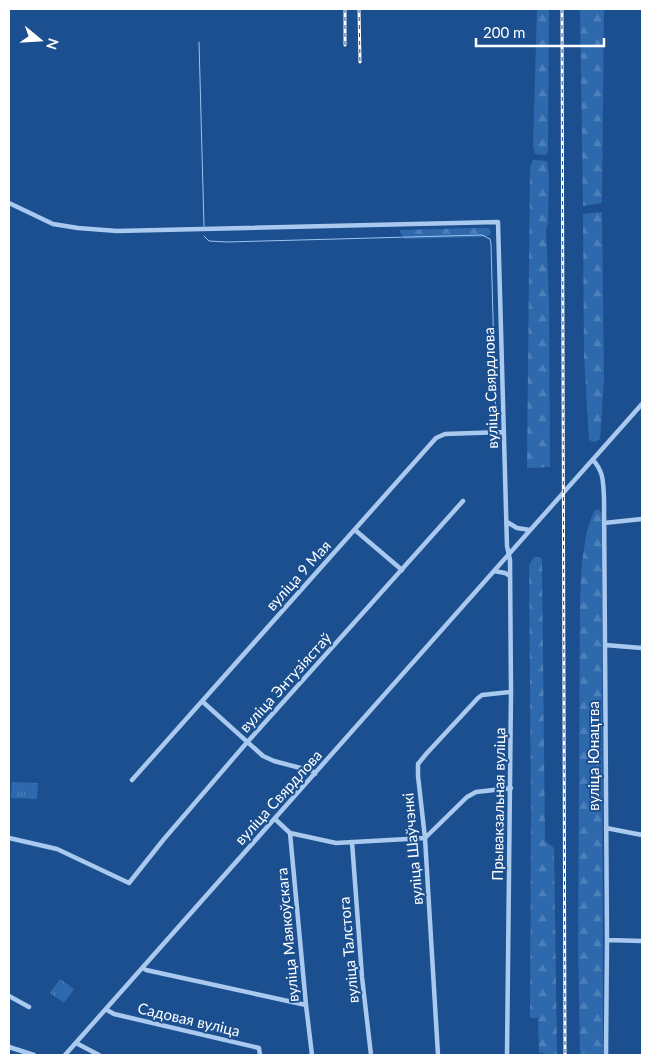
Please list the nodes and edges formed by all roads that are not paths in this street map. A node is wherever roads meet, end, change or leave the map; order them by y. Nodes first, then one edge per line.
1 (9, 203) edge
2 (642, 404) edge
3 (504, 432) junction
4 (593, 460) junction
5 (463, 501) dead end
6 (642, 519) edge
7 (507, 522) junction
8 (604, 523) junction
9 (355, 530) junction
10 (530, 530) junction
11 (509, 554) junction
12 (402, 570) junction
13 (494, 571) junction
14 (510, 576) junction
15 (605, 646) junction
16 (642, 648) edge
17 (511, 692) junction
18 (203, 702) junction
19 (247, 742) junction
20 (315, 774) junction
21 (132, 780) dead end
22 (511, 788) junction
23 (275, 819) junction
24 (606, 828) junction
25 (290, 833) junction
26 (642, 835) edge
27 (9, 838) edge
28 (425, 838) junction
29 (352, 842) junction
30 (607, 940) junction
31 (642, 941) edge
32 (143, 968) junction
33 (9, 996) edge
34 (306, 1005) junction
35 (29, 1007) dead end
36 (107, 1010) junction
37 (76, 1043) junction
38 (9, 1047) edge
39 (34, 1055) edge
40 (65, 1055) edge
41 (99, 1055) edge
42 (260, 1055) edge
43 (312, 1055) edge
44 (371, 1055) edge
45 (438, 1055) edge
46 (507, 1055) edge
47 (606, 1055) edge
48 (610, 1055) edge

1 - 3 street, вуліца Свярдлова
2 - 4 street, вуліца Свярдлова
3 - 7 street, вуліца Свярдлова
3 - 9 street, вуліца 9 Мая
4 - 8 street, вуліца Юнацтва
4 - 10 street, вуліца Свярдлова
5 - 12 street, вуліца Энтузіястаў
6 - 8 street
7 - 10 street
7 - 11 street, вуліца Свярдлова
8 - 15 street, вуліца Юнацтва
9 - 12 street
9 - 18 street, вуліца 9 Мая
10 - 11 street, вуліца Свярдлова
11 - 13 street, вуліца Свярдлова
11 - 14 street, Прывакзальная вуліца
12 - 19 street, вуліца Энтузіястаў
13 - 14 street
13 - 20 street, вуліца Свярдлова
14 - 17 street, Прывакзальная вуліца
15 - 16 street
15 - 24 street, вуліца Юнацтва
17 - 22 street, Прывакзальная вуліца
17 - 28 street, вуліца Шаўчэнкі
18 - 19 street
18 - 21 street, вуліца 9 Мая
19 - 20 street
19 - 27 street, вуліца Энтузіястаў
20 - 23 street, вуліца Свярдлова
22 - 28 street
22 - 46 street, Прывакзальная вуліца
23 - 25 street
23 - 32 street, вуліца Свярдлова
24 - 26 street
24 - 30 street, вуліца Юнацтва
25 - 29 street
25 - 34 street, вуліца Маякоўскага
28 - 29 street
28 - 45 street, вуліца Шаўчэнкі
29 - 44 street, вуліца Талстога
30 - 31 street
30 - 47 street, вуліца Юнацтва
32 - 34 street
32 - 36 street, вуліца Свярдлова
33 - 35 street
34 - 43 street, вуліца Маякоўскага
36 - 37 street, вуліца Свярдлова
36 - 42 street, Садовая вуліца
37 - 40 street, вуліца Свярдлова
37 - 41 street
38 - 39 street
47 - 48 street

